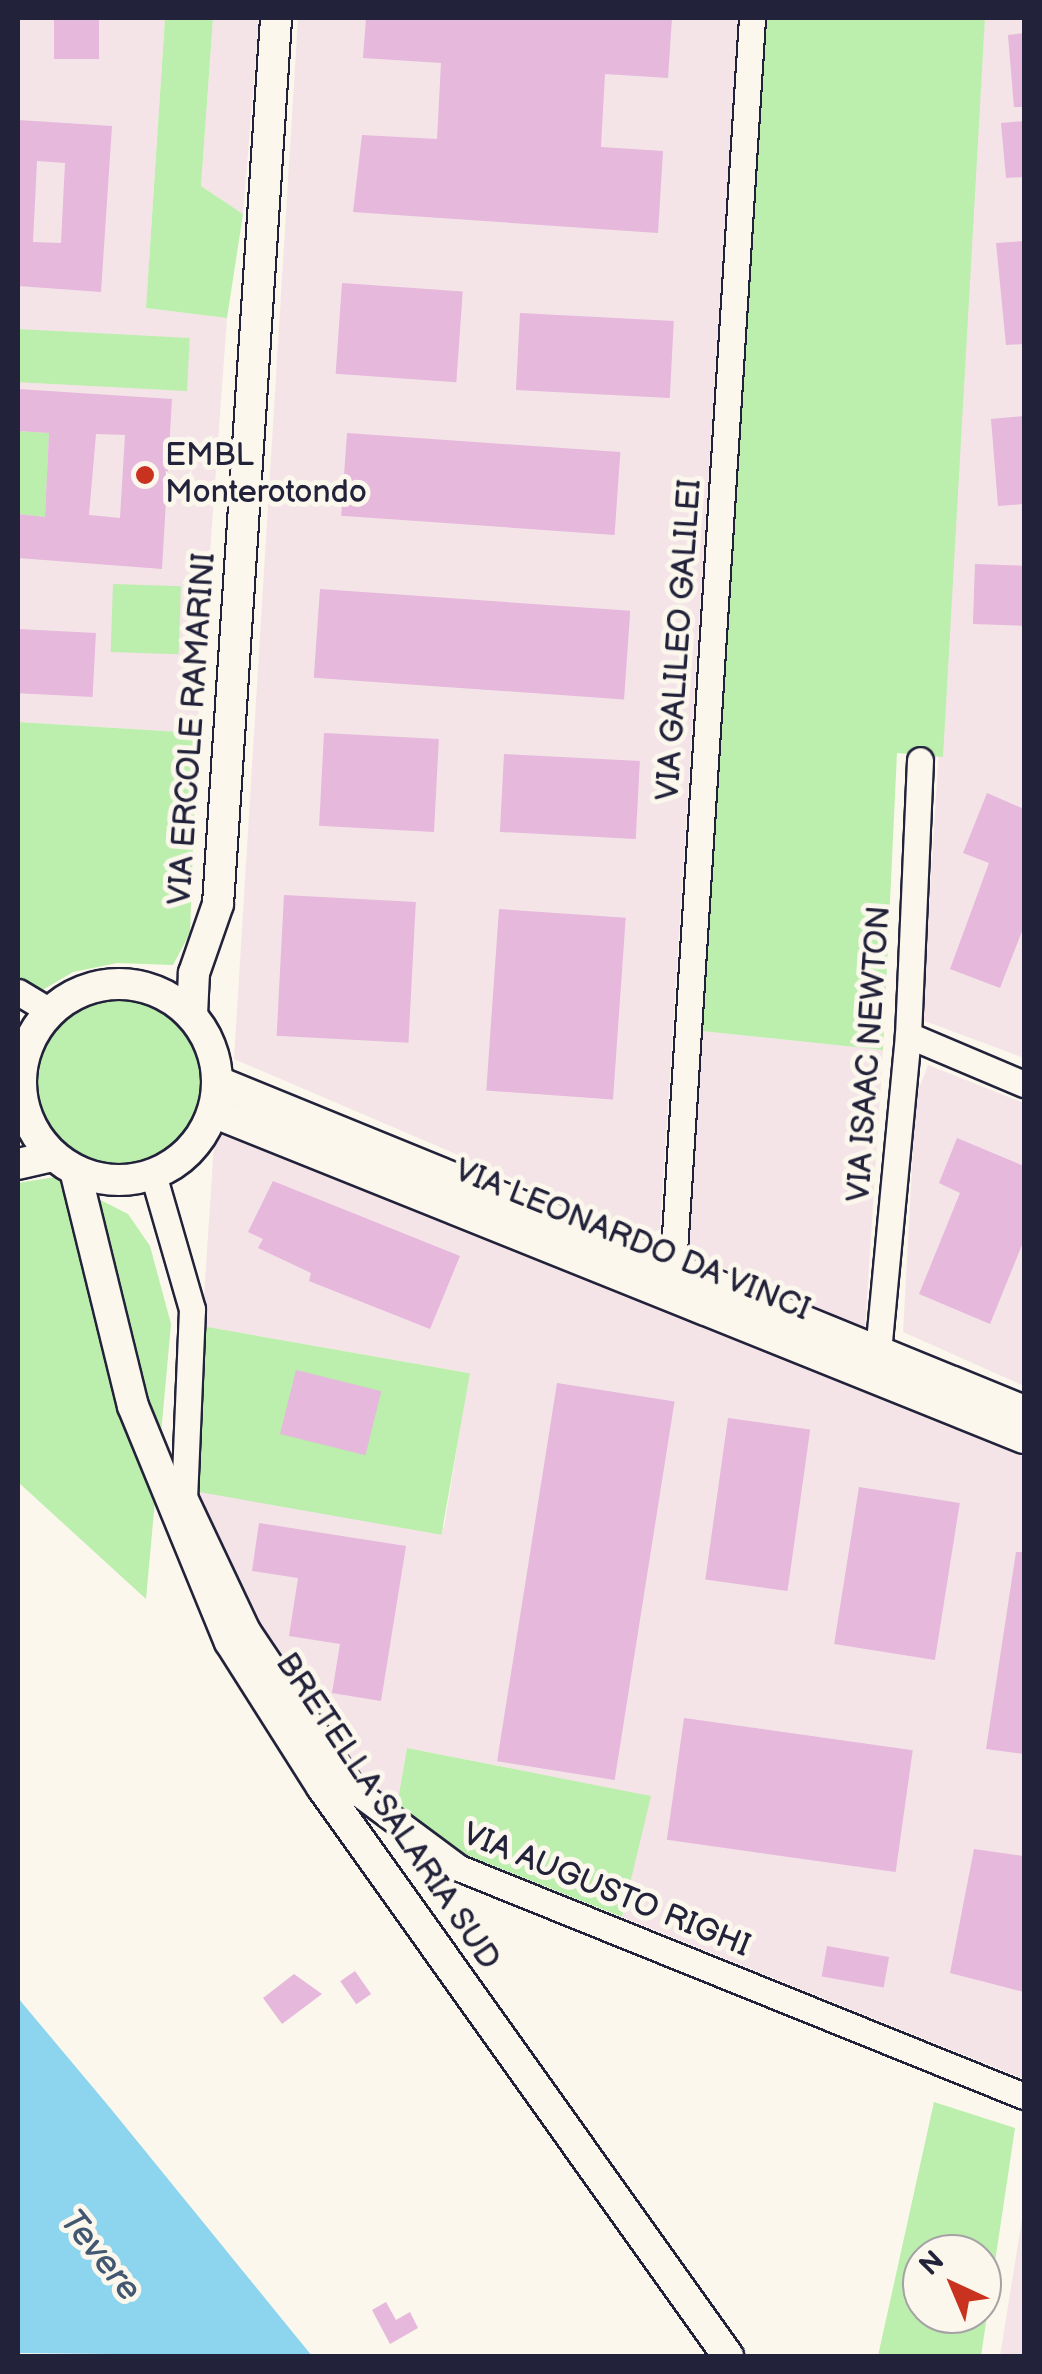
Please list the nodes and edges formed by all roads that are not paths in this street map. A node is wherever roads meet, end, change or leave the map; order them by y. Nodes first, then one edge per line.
1 (276, 18) edge
2 (752, 18) edge
3 (920, 760) dead end
4 (196, 963) junction
5 (149, 988) junction
6 (18, 992) edge
7 (50, 1011) junction
8 (192, 1014) junction
9 (908, 1035) junction
10 (218, 1082) junction
11 (1024, 1084) edge
12 (21, 1112) edge
13 (213, 1112) junction
14 (64, 1163) junction
15 (18, 1164) edge
16 (139, 1177) junction
17 (98, 1251) junction
18 (673, 1266) junction
19 (878, 1352) junction
20 (1024, 1411) edge
21 (1024, 1438) edge
22 (1024, 2096) edge
23 (728, 2356) edge

1 - 4 main road, VIA ERCOLE RAMARINI
2 - 18 street, VIA GALILEO GALILEI
3 - 9 street, VIA ISAAC NEWTON
4 - 5 main road
4 - 8 main road, VIA ERCOLE RAMARINI
5 - 7 main road
5 - 8 main road
6 - 7 street
7 - 12 main road
8 - 10 main road
9 - 11 street
9 - 19 street, VIA ISAAC NEWTON
10 - 13 main road
10 - 18 main road, VIA LEONARDO DA VINCI
12 - 14 main road
13 - 16 main road
13 - 21 main road, VIA LEONARDO DA VINCI
14 - 15 main road
14 - 16 main road
14 - 17 main road, BRETELLA SALARIA SUD
16 - 17 main road, BRETELLA SALARIA SUD
16 - 22 street, VIA AUGUSTO RIGHI
17 - 23 main road, BRETELLA SALARIA SUD
18 - 19 main road, VIA LEONARDO DA VINCI
19 - 20 main road, VIA LEONARDO DA VINCI

